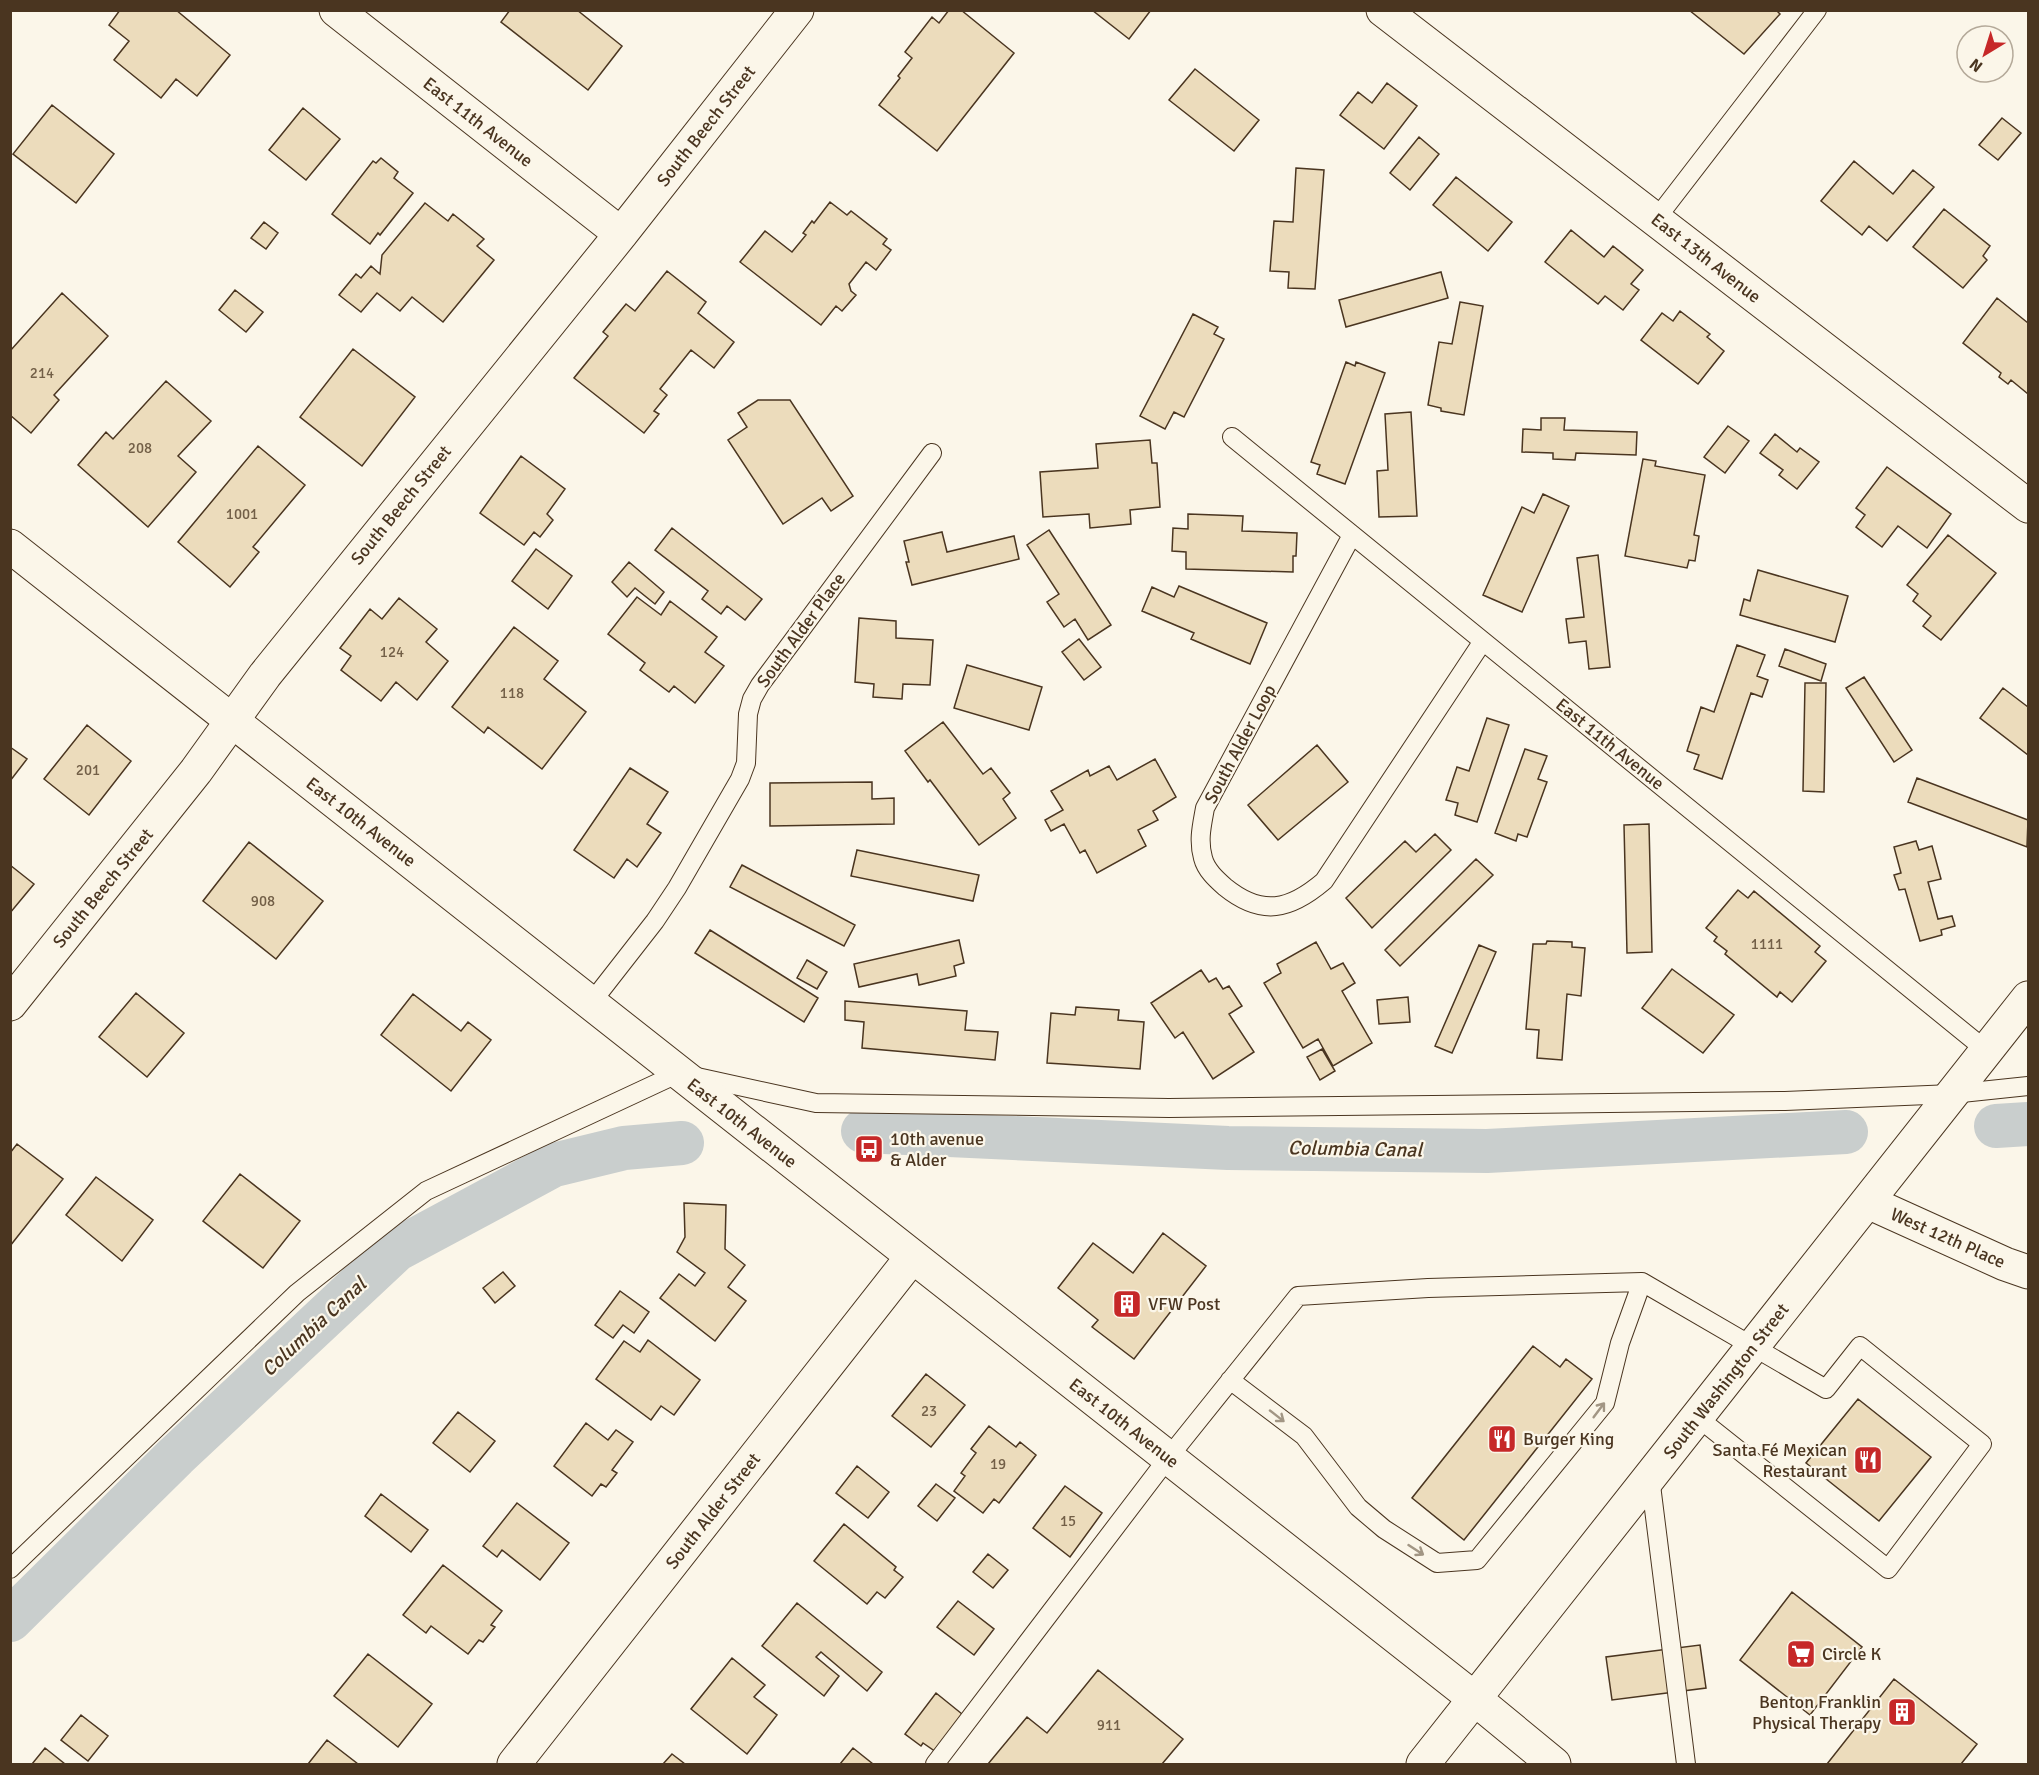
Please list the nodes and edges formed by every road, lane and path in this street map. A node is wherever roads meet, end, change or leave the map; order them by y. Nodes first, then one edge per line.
1 (336, 10) edge
2 (797, 10) edge
3 (1817, 10) edge
4 (1387, 12) edge
5 (1656, 219) junction
6 (621, 234) junction
7 (1232, 437) dead end
8 (932, 453) dead end
9 (2028, 506) edge
10 (1352, 535) junction
11 (10, 546) edge
12 (1483, 641) junction
13 (231, 720) junction
14 (2028, 998) edge
15 (591, 1003) junction
16 (10, 1004) edge
17 (1987, 1051) junction
18 (679, 1073) junction
19 (2028, 1086) edge
20 (1952, 1094) junction
21 (1868, 1202) junction
22 (912, 1257) junction
23 (2028, 1272) edge
24 (1642, 1282) junction
25 (1754, 1346) junction
26 (1230, 1380) junction
27 (1697, 1418) junction
28 (1168, 1458) junction
29 (1650, 1477) junction
30 (10, 1569) edge
31 (1475, 1699) junction
32 (514, 1764) edge
33 (935, 1764) edge
34 (1423, 1764) edge
35 (1554, 1764) edge
36 (1686, 1764) edge

1 - 6 street, East 11th Avenue
2 - 6 street, South Beech Street
3 - 5 lane
4 - 5 street, East 13th Avenue
5 - 9 street, East 13th Avenue
6 - 13 street, South Beech Street
7 - 10 lane, East 11th Avenue
8 - 15 lane, South Alder Place
10 - 12 lane, East 11th Avenue
10 - 12 lane, South Alder Loop
11 - 13 street, East 10th Avenue
12 - 17 lane, East 11th Avenue
13 - 15 street, East 10th Avenue
13 - 16 street, South Beech Street
14 - 17 street, South Washington Street
15 - 18 street, East 10th Avenue
17 - 20 street, South Washington Street
18 - 20 lane
18 - 22 street, East 10th Avenue
18 - 30 lane
19 - 20 lane
20 - 21 street, South Washington Street
21 - 23 street, West 12th Place
21 - 25 street, South Washington Street
22 - 28 street, East 10th Avenue
22 - 32 street, South Alder Street
24 - 25 lane
24 - 26 lane
26 -> 24 lane
25 - 27 street, South Washington Street
25 - 27 lane
26 - 28 lane
27 - 29 street, South Washington Street
28 - 31 street, East 10th Avenue
28 - 33 lane
29 - 31 street, South Washington Street
29 - 36 lane
31 - 34 street, South Washington Street
31 - 35 street, East 10th Avenue

